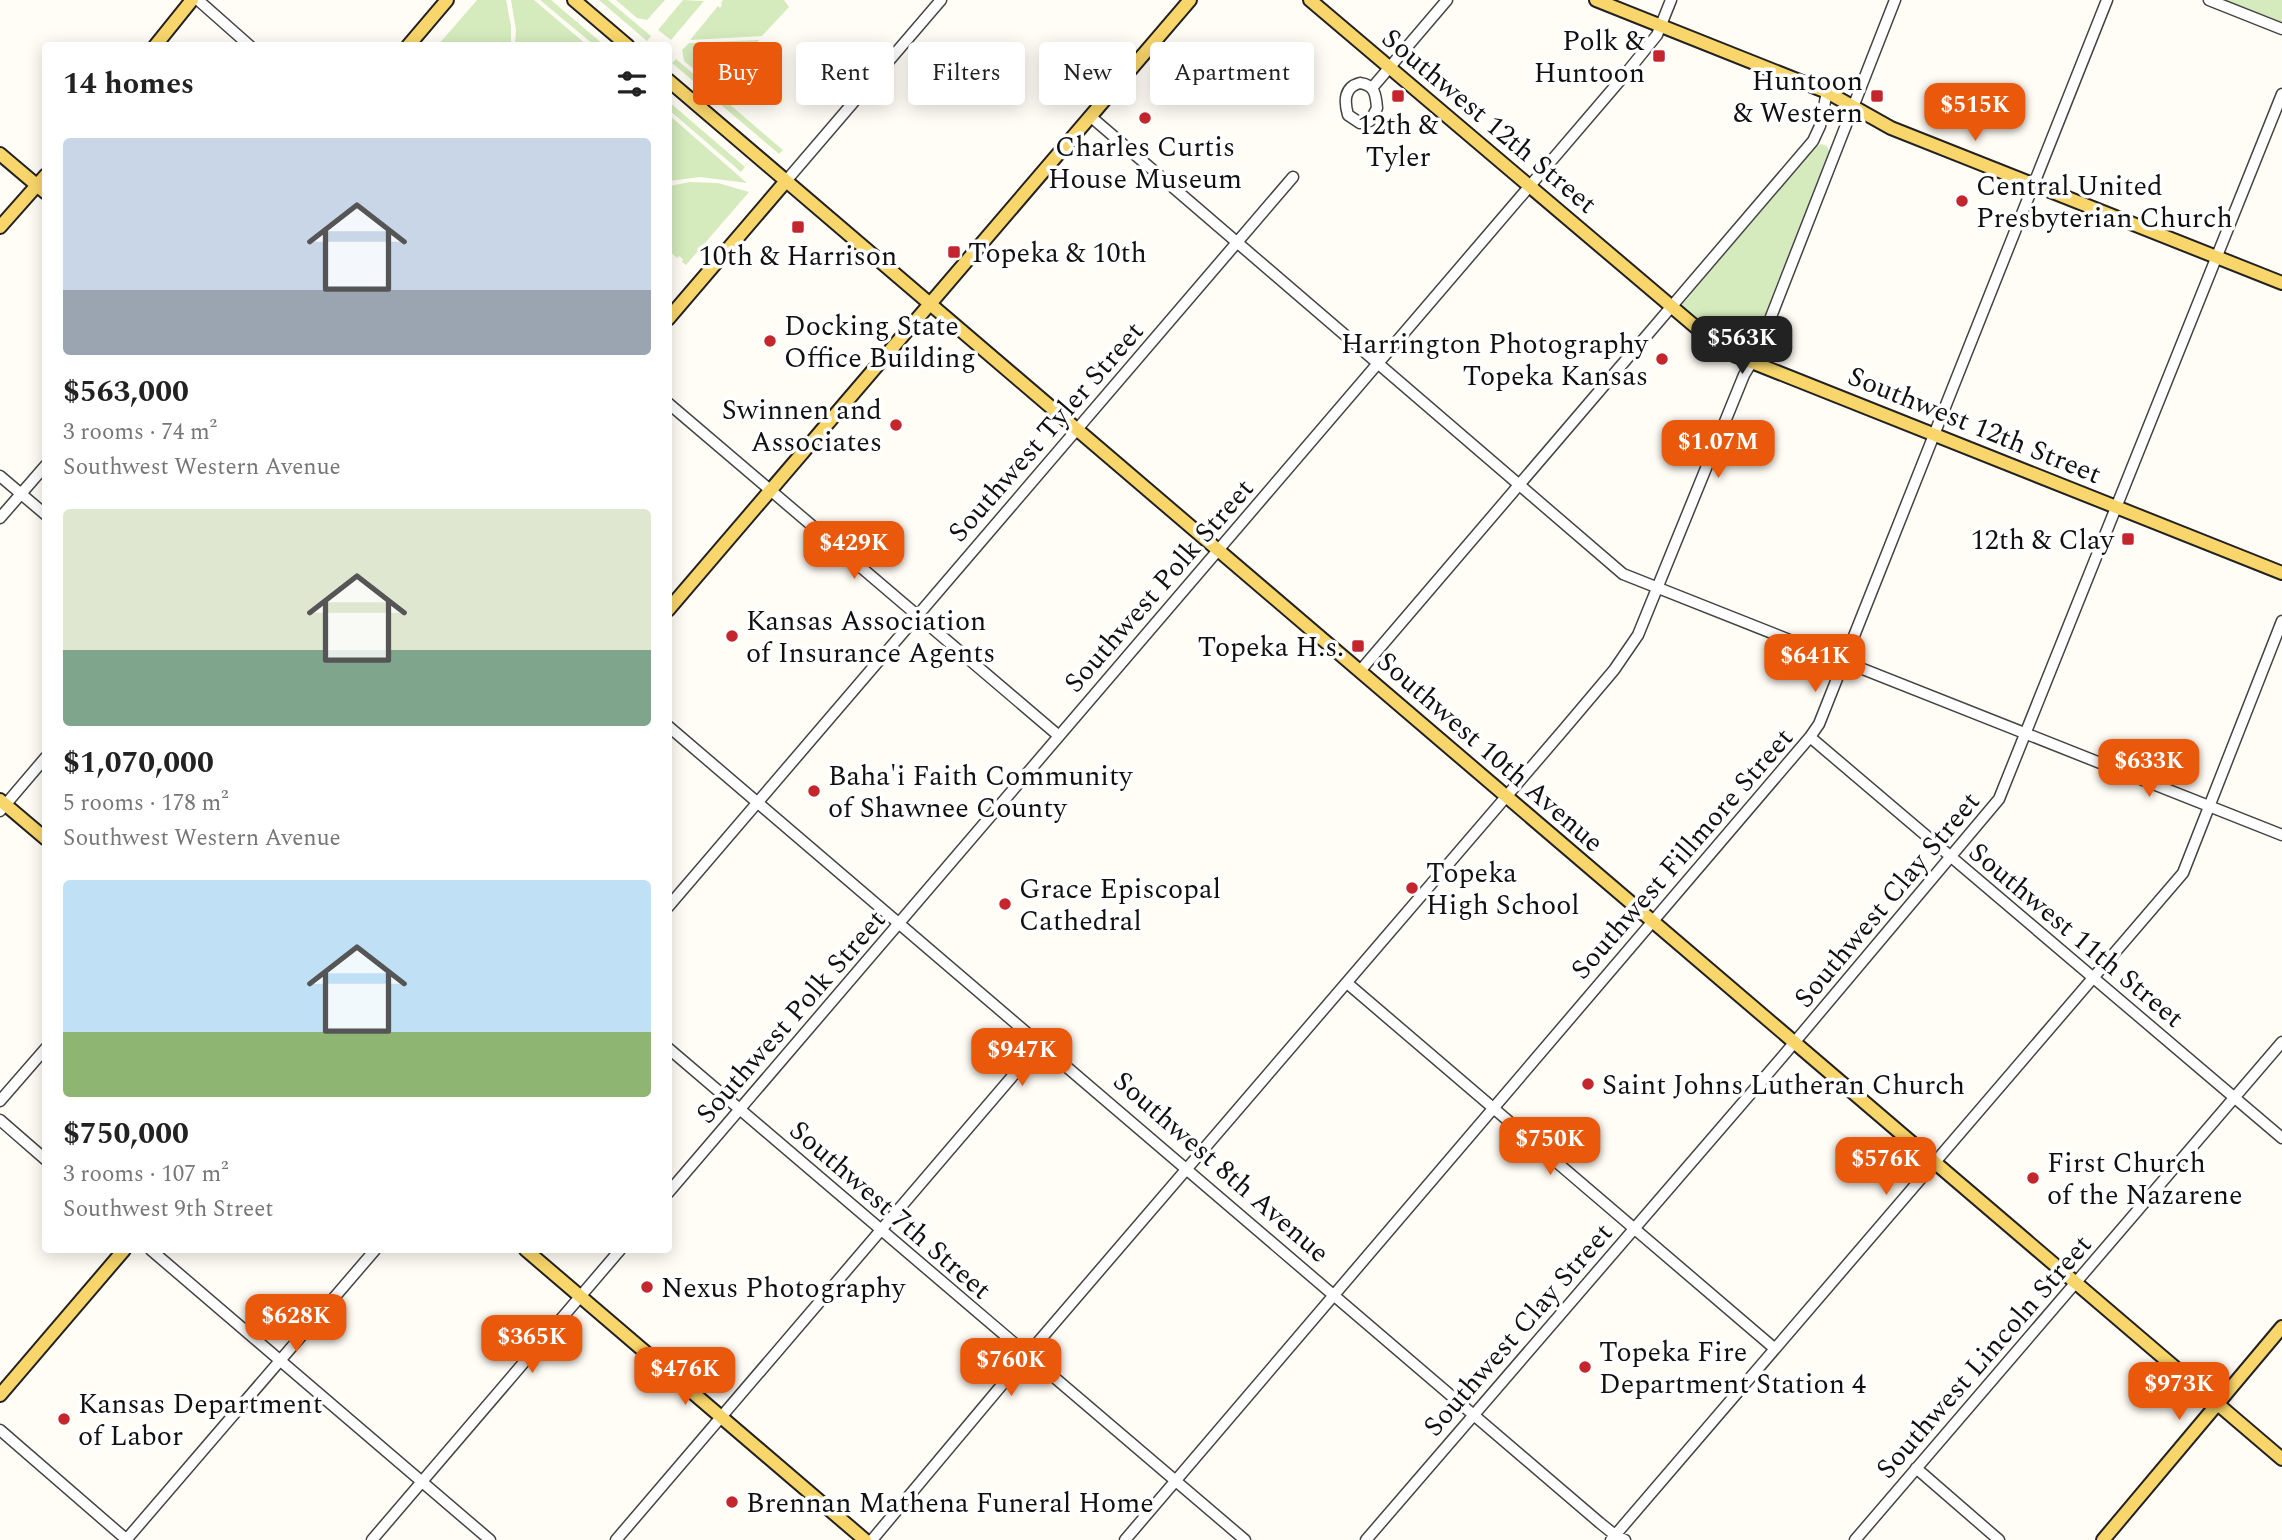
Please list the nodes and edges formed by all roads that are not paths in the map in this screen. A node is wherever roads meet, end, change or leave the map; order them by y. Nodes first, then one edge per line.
1 (192, 0) edge
2 (198, 0) edge
3 (447, 0) edge
4 (575, 0) edge
5 (941, 0) edge
6 (1190, 0) edge
7 (1310, 0) edge
8 (1447, 0) edge
9 (1596, 0) edge
10 (1671, 0) edge
11 (1895, 0) edge
12 (2107, 0) edge
13 (2212, 1) edge
14 (1661, 26) junction
15 (2282, 29) edge
16 (158, 42) edge
17 (245, 42) edge
18 (411, 42) edge
19 (623, 42) edge
20 (1389, 67) junction
21 (672, 83) edge
22 (1371, 88) dead end
23 (1827, 92) junction
24 (2282, 94) edge
25 (1853, 107) junction
26 (1090, 117) junction
27 (0, 154) edge
28 (1293, 177) dead end
29 (786, 181) junction
30 (42, 184) edge
31 (2033, 184) junction
32 (42, 186) edge
33 (1530, 187) junction
34 (0, 227) edge
35 (1236, 243) junction
36 (2217, 257) junction
37 (2282, 283) edge
38 (930, 304) junction
39 (1673, 307) junction
40 (672, 314) edge
41 (1750, 361) junction
42 (1378, 365) junction
43 (672, 406) edge
44 (1077, 430) junction
45 (1935, 434) junction
46 (42, 470) edge
47 (0, 476) edge
48 (1520, 486) junction
49 (771, 490) junction
50 (21, 494) junction
51 (2117, 507) junction
52 (42, 512) edge
53 (0, 518) edge
54 (1219, 551) junction
55 (2282, 573) edge
56 (1657, 588) junction
57 (672, 606) edge
58 (919, 615) junction
59 (2282, 621) edge
60 (1844, 661) junction
61 (1360, 671) junction
62 (672, 729) edge
63 (2026, 734) junction
64 (1059, 736) junction
65 (1810, 737) junction
66 (42, 761) edge
67 (1506, 796) junction
68 (758, 802) junction
69 (2, 805) edge
70 (2209, 807) junction
71 (2282, 835) edge
72 (42, 836) edge
73 (1951, 857) junction
74 (672, 902) edge
75 (1653, 922) junction
76 (899, 923) junction
77 (2093, 978) junction
78 (1347, 983) junction
79 (2282, 1042) edge
80 (1794, 1043) junction
81 (1040, 1044) junction
82 (672, 1051) edge
83 (42, 1053) edge
84 (2235, 1098) junction
85 (0, 1101) edge
86 (1493, 1107) junction
87 (740, 1109) junction
88 (0, 1120) edge
89 (2282, 1138) edge
90 (42, 1157) edge
91 (1935, 1163) junction
92 (1187, 1169) junction
93 (672, 1188) edge
94 (1634, 1228) junction
95 (880, 1229) junction
96 (121, 1253) edge
97 (155, 1253) edge
98 (372, 1253) edge
99 (530, 1253) edge
100 (617, 1253) edge
101 (2076, 1283) junction
102 (1334, 1295) junction
103 (580, 1296) junction
104 (2282, 1327) edge
105 (1774, 1348) junction
106 (1027, 1355) junction
107 (280, 1360) junction
108 (0, 1395) edge
109 (2217, 1404) junction
110 (1474, 1414) junction
111 (720, 1416) junction
112 (0, 1430) edge
113 (2282, 1459) edge
114 (1916, 1468) junction
115 (1175, 1481) junction
116 (422, 1482) junction
117 (1618, 1539) edge
118 (127, 1540) edge
119 (372, 1540) edge
120 (489, 1540) edge
121 (616, 1540) edge
122 (865, 1540) edge
123 (872, 1540) edge
124 (1125, 1540) edge
125 (1245, 1540) edge
126 (1366, 1540) edge
127 (1855, 1540) edge
128 (1998, 1540) edge
129 (2103, 1540) edge

1 - 16 main road
2 - 17 street
3 - 18 main road
4 - 19 main road
5 - 29 street
6 - 26 main road
7 - 20 main road, Southwest 12th Street
8 - 20 street
9 - 14 main road
10 - 14 street, Southwest Polk Street
11 - 25 street
12 - 31 street, Southwest Fillmore Street
13 - 15 street
14 - 23 main road
14 - 33 street, Southwest Polk Street
20 - 22 street
20 - 33 main road, Southwest 12th Street
21 - 29 main road, Southwest 10th Avenue
23 - 25 main road
23 - 39 street
24 - 36 street, Southwest Clay Street
25 - 31 main road
25 - 41 street
26 - 35 street
26 - 38 main road
27 - 30 main road
28 - 35 street, Southwest Tyler Street
29 - 38 main road, Southwest 10th Avenue
29 - 40 main road
31 - 36 main road
31 - 45 street, Southwest Fillmore Street
32 - 34 main road
33 - 39 main road, Southwest 12th Street
33 - 42 street, Southwest Polk Street
35 - 42 street
35 - 44 street, Southwest Tyler Street
36 - 37 main road
36 - 51 street, Southwest Clay Street
38 - 44 main road, Southwest 10th Avenue
38 - 49 main road
39 - 41 main road, Southwest 12th Street
39 - 48 street
41 - 45 main road, Southwest 12th Street
41 - 56 street
42 - 48 street
42 - 54 street, Southwest Polk Street
43 - 49 street
44 - 54 main road, Southwest 10th Avenue
44 - 58 street, Southwest Tyler Street
45 - 51 main road, Southwest 12th Street
45 - 60 street, Southwest Fillmore Street
46 - 50 street
47 - 50 street
48 - 56 street
48 - 61 street
49 - 57 main road
49 - 58 street
50 - 52 street
50 - 53 street
51 - 55 main road, Southwest 12th Street
51 - 63 street, Southwest Clay Street
54 - 61 main road, Southwest 10th Avenue
54 - 64 street, Southwest Polk Street
56 - 60 street
56 - 67 street
58 - 64 street
58 - 68 street, Southwest Tyler Street
59 - 70 street
60 - 63 street
60 - 65 street, Southwest Fillmore Street
61 - 67 main road, Southwest 10th Avenue
62 - 68 street, Southwest 8th Avenue
63 - 70 street
63 - 73 street, Southwest Clay Street
64 - 76 street, Southwest Polk Street
65 - 73 street, Southwest 11th Street
65 - 75 street, Southwest Fillmore Street
66 - 69 street
67 - 75 main road, Southwest 10th Avenue
67 - 78 street
68 - 74 street, Southwest Tyler Street
68 - 76 street, Southwest 8th Avenue
69 - 72 main road
70 - 71 street
70 - 77 street
73 - 77 street, Southwest 11th Street
73 - 80 street, Southwest Clay Street
75 - 80 main road, Southwest 10th Avenue
75 - 86 street, Southwest Fillmore Street
76 - 81 street, Southwest 8th Avenue
76 - 87 street, Southwest Polk Street
77 - 84 street, Southwest 11th Street
77 - 91 street
78 - 86 street
78 - 92 street
79 - 84 street, Southwest Lincoln Street
80 - 91 main road, Southwest 10th Avenue
80 - 94 street, Southwest Clay Street
81 - 92 street, Southwest 8th Avenue
81 - 95 street
82 - 87 street, Southwest 7th Street
83 - 85 street
84 - 89 street, Southwest 11th Street
84 - 101 street, Southwest Lincoln Street
86 - 94 street
86 - 102 street, Southwest Fillmore Street
87 - 93 street, Southwest Polk Street
87 - 95 street, Southwest 7th Street
88 - 90 street
91 - 101 main road, Southwest 10th Avenue
91 - 105 street
92 - 102 street, Southwest 8th Avenue
92 - 106 street
94 - 105 street
94 - 110 street, Southwest Clay Street
95 - 106 street, Southwest 7th Street
95 - 111 street
96 - 108 main road
97 - 107 street
98 - 107 street
99 - 103 main road
100 - 103 street
101 - 109 main road, Southwest 10th Avenue
101 - 114 street, Southwest Lincoln Street
102 - 110 street, Southwest 8th Avenue
102 - 115 street, Southwest Fillmore Street
103 - 111 main road
103 - 116 street
104 - 109 main road
105 - 117 street
106 - 115 street, Southwest 7th Street
106 - 123 street
107 - 116 street
107 - 118 street
109 - 113 main road, Southwest 10th Avenue
109 - 129 main road
110 - 117 street, Southwest 8th Avenue
110 - 126 street, Southwest Clay Street
111 - 121 street
111 - 122 main road
112 - 118 street
114 - 127 street, Southwest Lincoln Street
114 - 128 street
115 - 124 street, Southwest Fillmore Street
115 - 125 street, Southwest 7th Street
116 - 119 street
116 - 120 street

